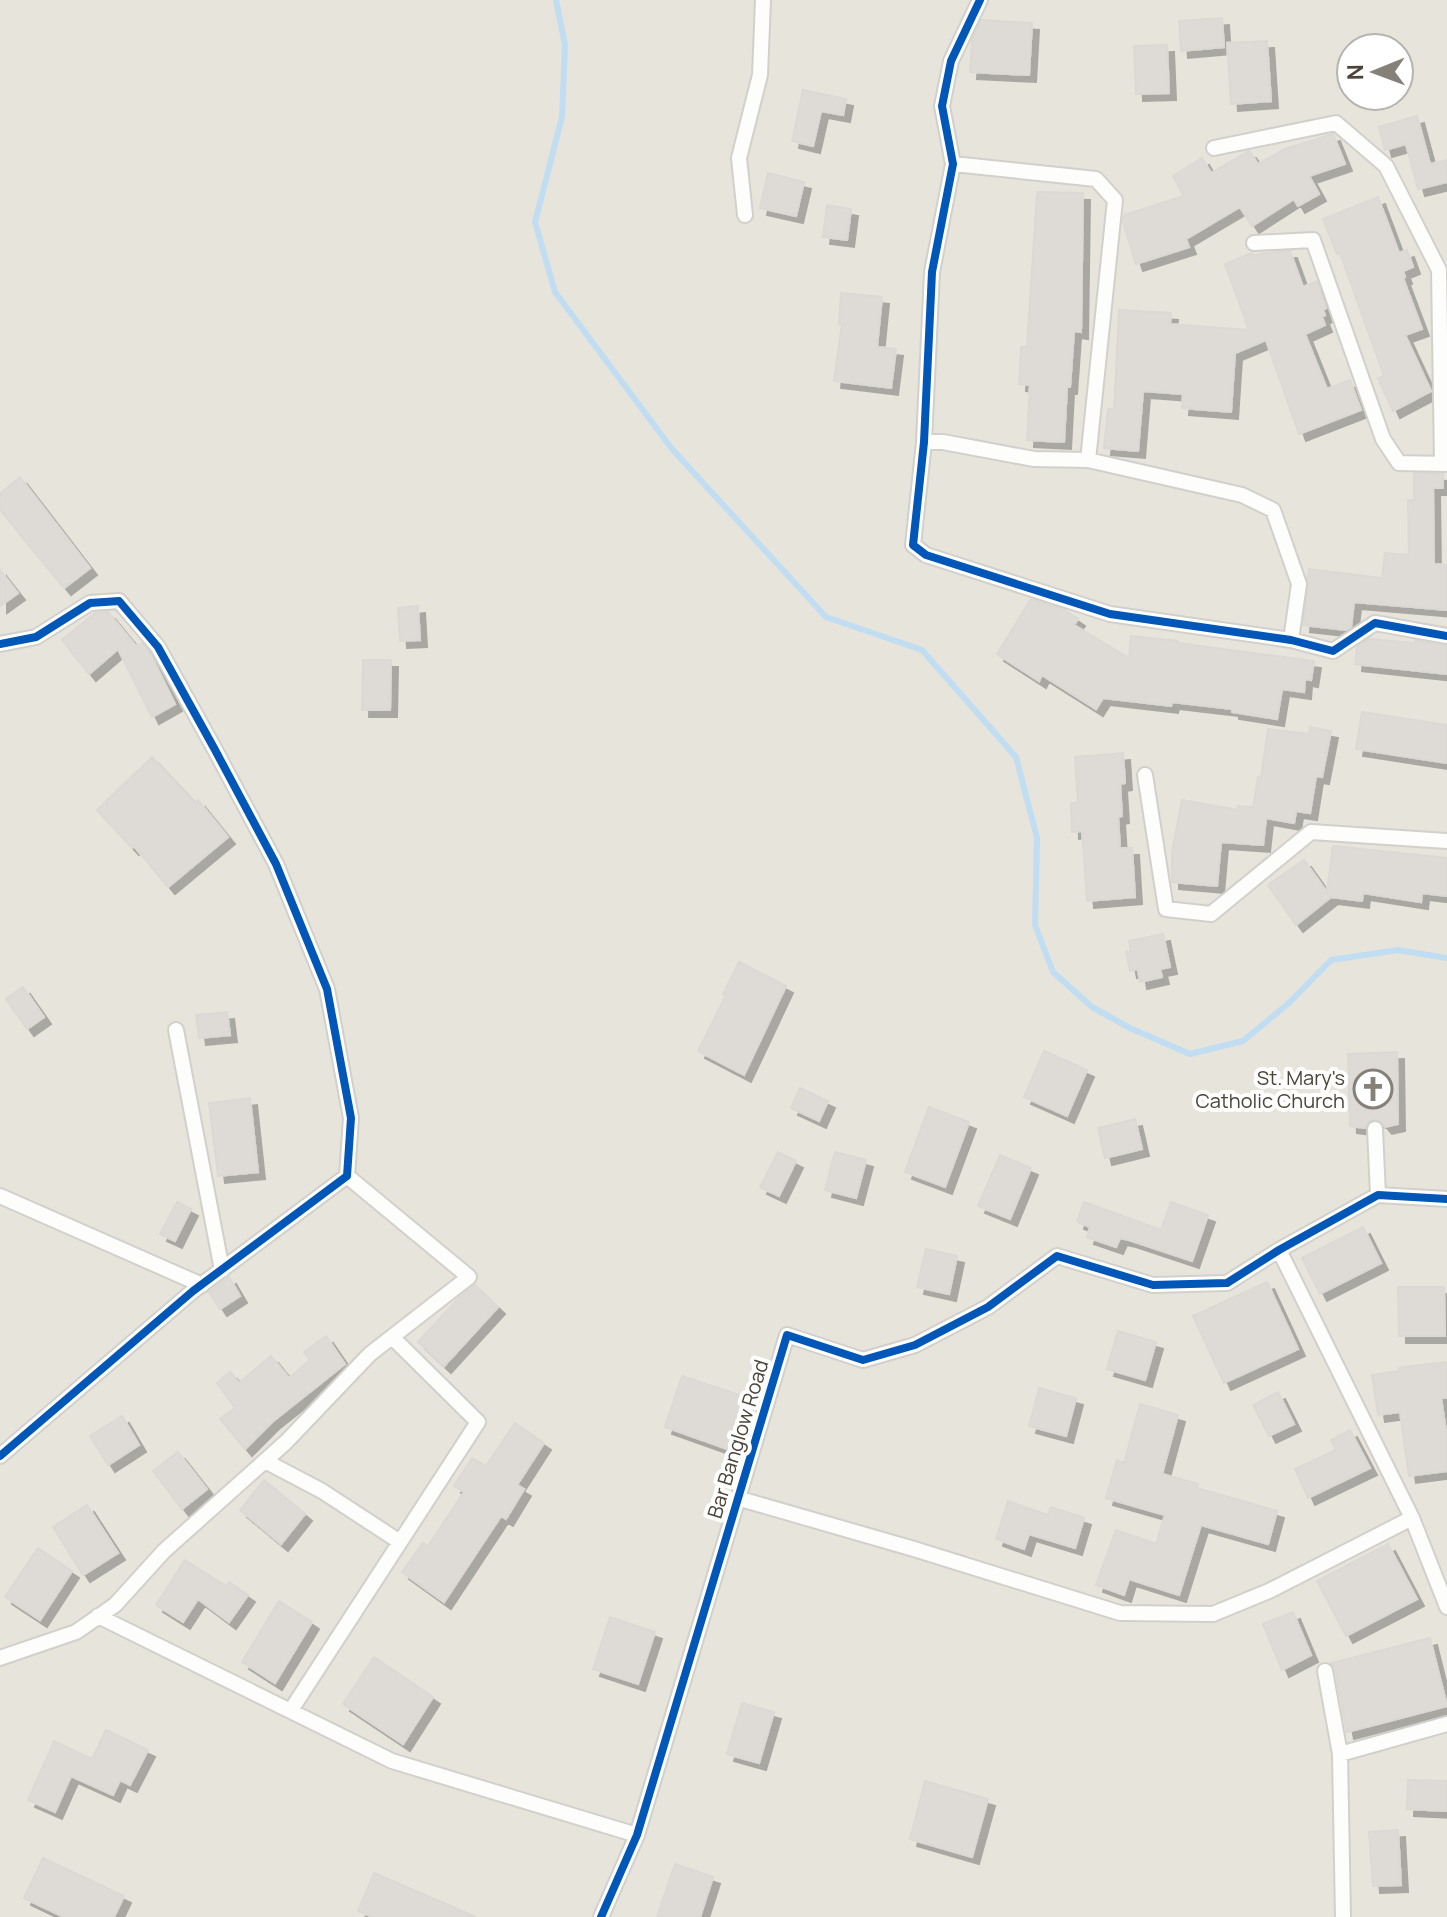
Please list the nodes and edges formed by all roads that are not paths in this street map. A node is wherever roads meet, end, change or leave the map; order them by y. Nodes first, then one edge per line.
1 (763, 0) edge
2 (980, 0) edge
3 (1214, 148) dead end
4 (953, 164) junction
5 (745, 215) dead end
6 (1254, 243) dead end
7 (924, 442) junction
8 (1088, 460) junction
9 (1445, 464) edge
10 (1447, 636) edge
11 (1291, 640) junction
12 (0, 644) edge
13 (1145, 775) dead end
14 (1447, 841) edge
15 (176, 1030) dead end
16 (1375, 1129) dead end
17 (347, 1176) junction
18 (1378, 1195) junction
19 (0, 1196) edge
20 (1447, 1199) edge
21 (1279, 1250) junction
22 (222, 1270) junction
23 (202, 1285) junction
24 (392, 1337) junction
25 (0, 1456) edge
26 (265, 1461) junction
27 (737, 1498) junction
28 (1412, 1518) junction
29 (400, 1542) junction
30 (1447, 1607) edge
31 (98, 1616) junction
32 (0, 1658) edge
33 (1325, 1671) dead end
34 (291, 1710) junction
35 (1447, 1724) edge
36 (1340, 1754) junction
37 (637, 1835) junction
38 (601, 1917) edge
39 (1343, 1917) edge

1 - 5 street
2 - 4 street
3 - 9 street
4 - 7 street
4 - 8 street
6 - 9 street
7 - 8 street
7 - 11 street
8 - 11 street
10 - 11 street
12 - 17 street
13 - 14 street
15 - 22 street
16 - 18 street
17 - 22 street
17 - 24 street
18 - 20 street
18 - 21 street, Bar Banglow Road
19 - 23 street
21 - 27 street, Bar Banglow Road
21 - 28 street
22 - 23 street
23 - 25 street
24 - 26 street
24 - 29 street
26 - 29 street
26 - 31 street
27 - 28 street
27 - 37 street, Bar Banglow Road
28 - 30 street
29 - 34 street
31 - 32 street
31 - 34 street
33 - 36 street
34 - 37 street
35 - 36 street
36 - 39 street
37 - 38 street, Bar Banglow Road

